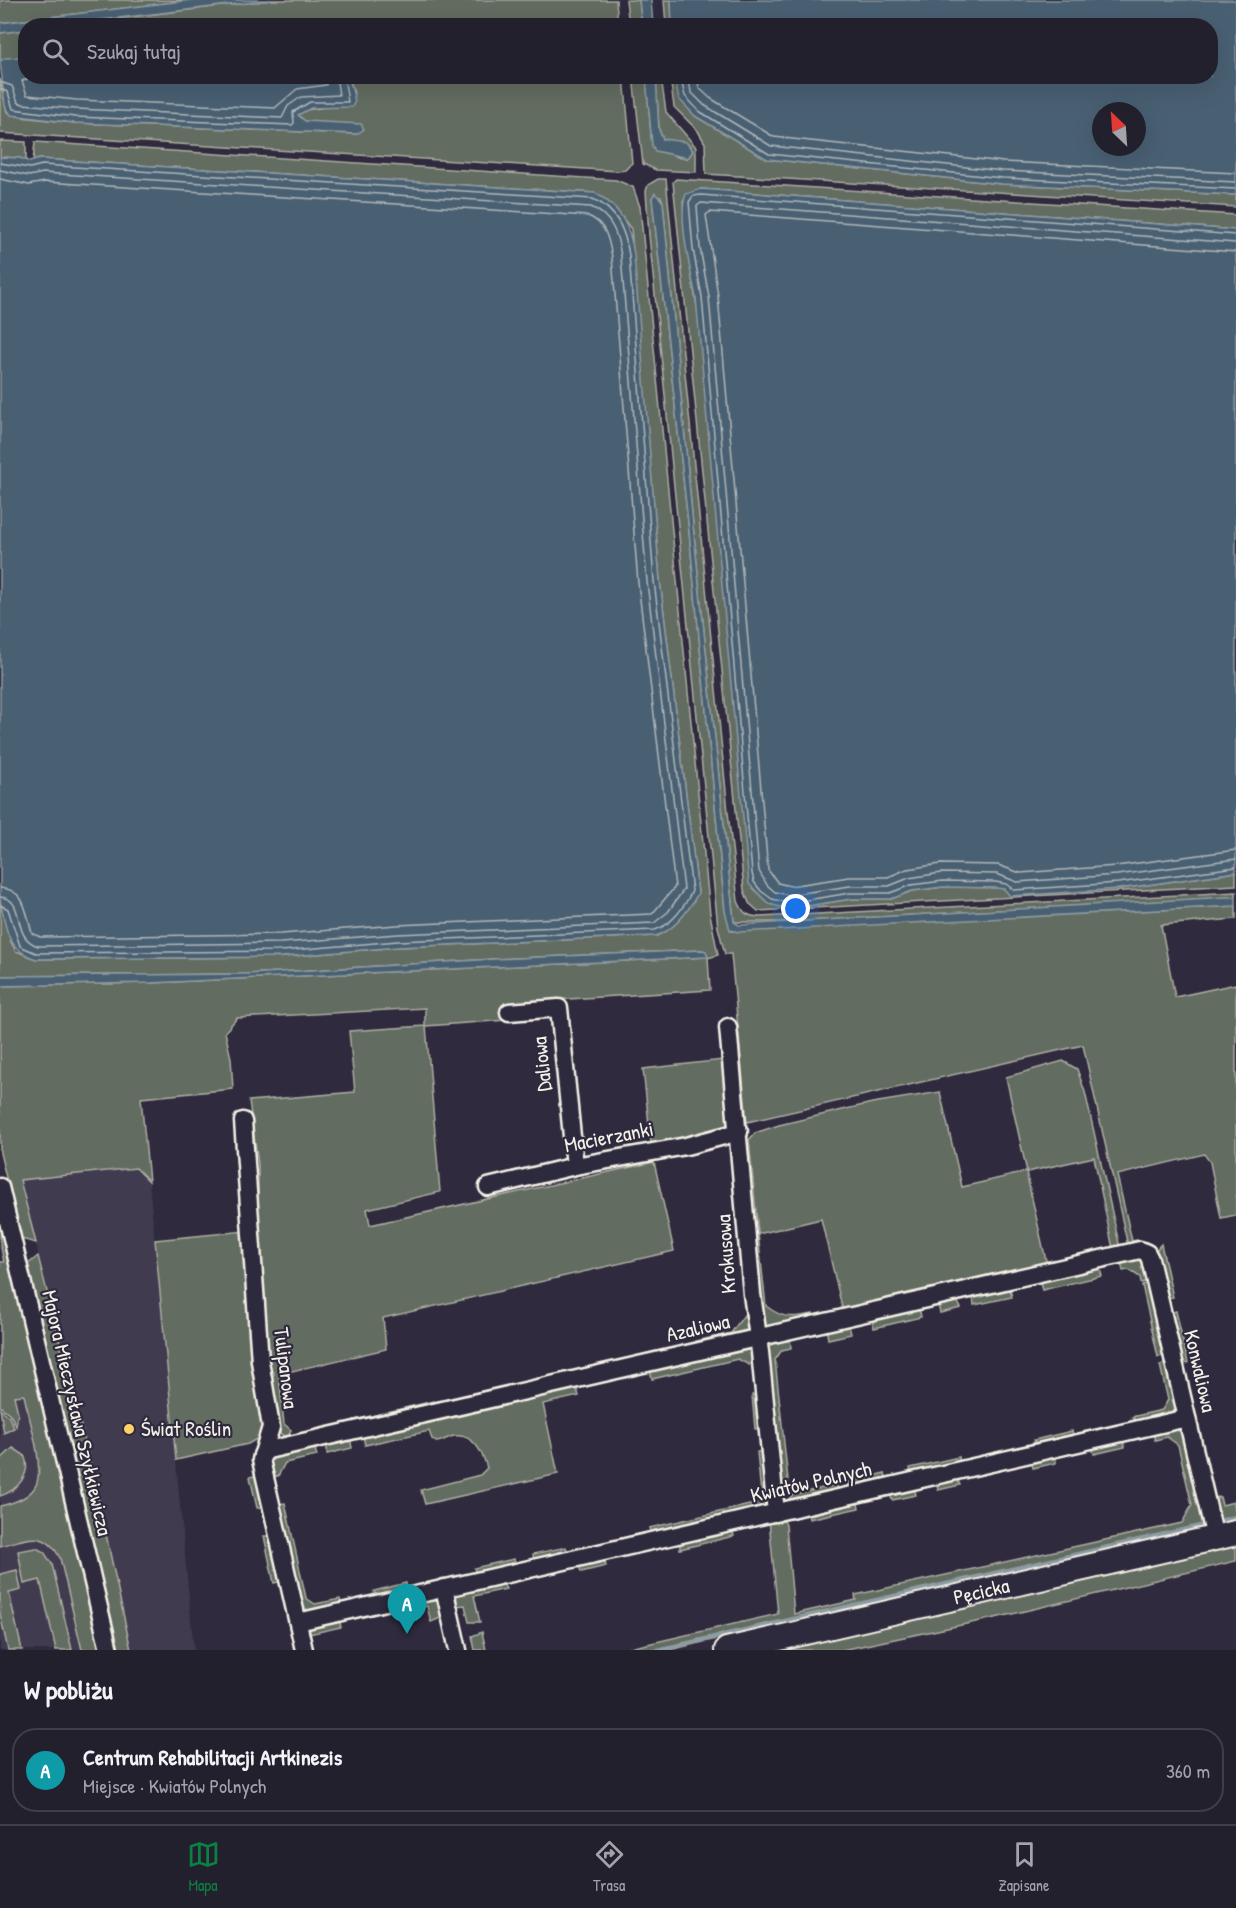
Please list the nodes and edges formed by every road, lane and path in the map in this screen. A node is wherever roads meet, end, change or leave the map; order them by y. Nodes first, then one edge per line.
1 (509, 1012) dead end
2 (728, 1027) dead end
3 (243, 1121) dead end
4 (739, 1132) junction
5 (575, 1166) junction
6 (0, 1187) edge
7 (488, 1187) dead end
8 (1145, 1251) joint
9 (758, 1337) junction
10 (1187, 1419) junction
11 (262, 1455) junction
12 (776, 1512) junction
13 (1225, 1536) edge
14 (444, 1588) junction
15 (298, 1622) junction
16 (109, 1650) edge
17 (304, 1650) edge
18 (458, 1650) edge
19 (727, 1650) edge

1 - 5 street, Daliowa
2 - 4 street, Krokusowa
3 - 11 street, Tulipanowa
4 - 5 street, Macierzanki
4 - 9 street, Krokusowa
5 - 7 street, Macierzanki
6 - 16 street, Majora Mieczysława Szyłkiewicza
8 - 9 street, Azaliowa
8 - 10 street, Konwaliowa
9 - 11 street, Azaliowa
9 - 12 street, Krokusowa
10 - 12 street, Kwiatów Polnych
10 - 13 street, Konwaliowa
11 - 15 street, Tulipanowa
12 - 14 street, Kwiatów Polnych
13 - 19 street, Pęcicka
14 - 15 street, Kwiatów Polnych
14 - 18 street
15 - 17 street, Tulipanowa

